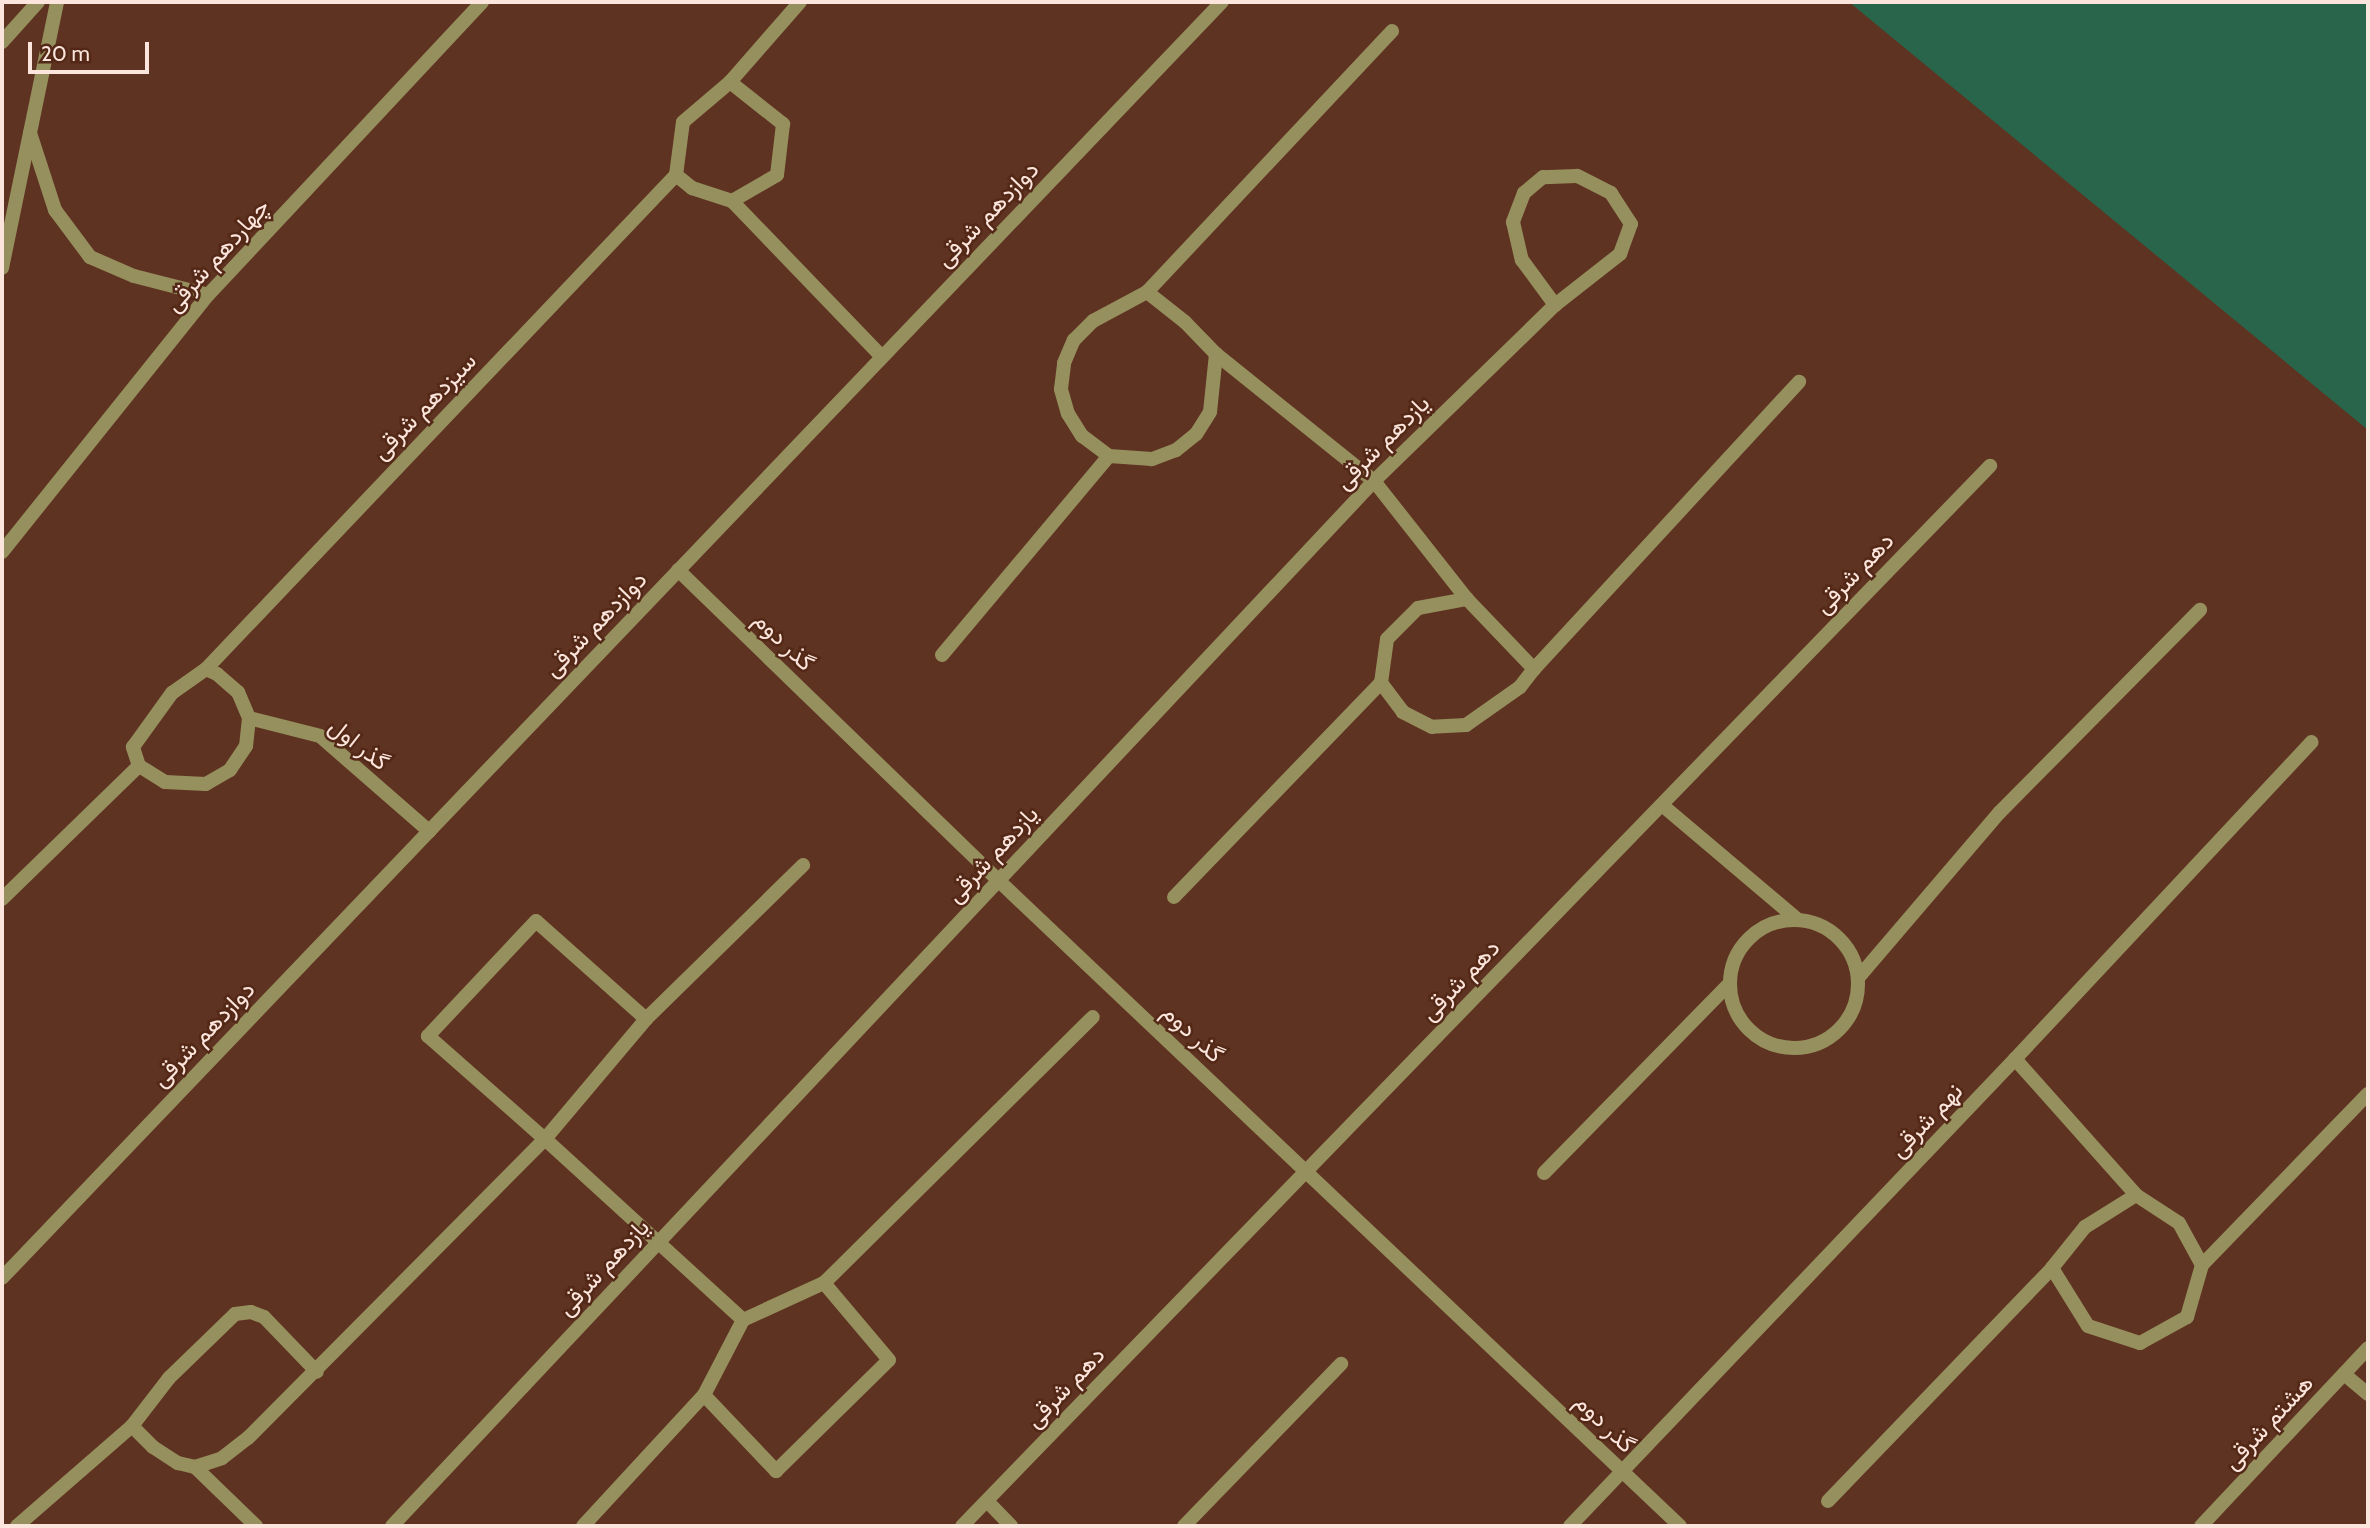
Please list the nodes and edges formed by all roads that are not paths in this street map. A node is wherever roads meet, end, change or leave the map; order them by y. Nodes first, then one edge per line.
1 (38, 2) edge
2 (57, 2) edge
3 (482, 2) edge
4 (800, 2) edge
5 (1222, 2) edge
6 (1392, 31) dead end
7 (2, 42) edge
8 (730, 82) junction
9 (30, 133) junction
10 (676, 174) junction
11 (733, 201) junction
12 (2, 268) edge
13 (1147, 292) junction
14 (208, 295) junction
15 (1555, 305) junction
16 (1216, 355) junction
17 (882, 357) junction
18 (1800, 383) dead end
19 (1109, 456) junction
20 (1990, 466) dead end
21 (1374, 481) junction
22 (2, 552) edge
23 (678, 570) junction
24 (1467, 599) junction
25 (2200, 610) dead end
26 (942, 655) dead end
27 (206, 669) junction
28 (1534, 669) junction
29 (1381, 683) junction
30 (249, 718) junction
31 (2312, 742) dead end
32 (139, 766) junction
33 (1662, 804) junction
34 (429, 831) junction
35 (803, 865) dead end
36 (999, 881) junction
37 (1174, 897) dead end
38 (2, 899) edge
39 (1798, 920) junction
40 (1858, 978) junction
41 (1729, 984) junction
42 (1093, 1017) dead end
43 (646, 1019) junction
44 (2015, 1059) junction
45 (2368, 1094) edge
46 (545, 1139) junction
47 (1307, 1171) junction
48 (1544, 1173) dead end
49 (2136, 1195) junction
50 (659, 1242) junction
51 (2202, 1265) junction
52 (2052, 1268) junction
53 (2, 1278) edge
54 (824, 1283) junction
55 (743, 1320) junction
56 (2368, 1348) edge
57 (1341, 1364) dead end
58 (317, 1371) junction
59 (2344, 1374) junction
60 (2368, 1394) edge
61 (704, 1395) junction
62 (132, 1426) junction
63 (195, 1467) junction
64 (1621, 1470) junction
65 (987, 1501) junction
66 (1828, 1501) dead end
67 (17, 1526) edge
68 (256, 1526) edge
69 (391, 1526) edge
70 (583, 1526) edge
71 (962, 1526) edge
72 (1011, 1526) edge
73 (1184, 1526) edge
74 (1570, 1526) edge
75 (1680, 1526) edge
76 (2201, 1526) edge

1 - 7 street
2 - 9 street
3 - 14 street, چهاردهم شرقی
4 - 8 street
5 - 17 street, دوازدهم شرقی
6 - 13 street
8 - 10 street
8 - 11 street
9 - 12 street
9 - 14 street
10 - 11 street
10 - 27 street, سیزدهم شرقی
11 - 17 street
13 - 16 street
13 - 19 street
14 - 22 street, چهاردهم شرقی
15 - 15 street, یازدهم شرقی
15 - 21 street, یازدهم شرقی
16 - 19 street
16 - 21 street
17 - 23 street, دوازدهم شرقی
18 - 28 street
19 - 26 street
20 - 33 street, دهم شرقی
21 - 24 street
21 - 36 street, یازدهم شرقی
23 - 34 street, دوازدهم شرقی
23 - 36 street, گذر دوم
24 - 28 street
24 - 29 street
25 - 40 street
27 - 30 street
27 - 32 street
28 - 29 street
29 - 37 street
30 - 32 street
30 - 34 street, گذر اول
31 - 44 street, نهم شرقی
32 - 38 street
33 - 39 street
33 - 47 street, دهم شرقی
34 - 53 street, دوازدهم شرقی
35 - 43 street
36 - 47 street, گذر دوم
36 - 50 street, یازدهم شرقی
39 - 40 street
39 - 41 street
40 - 41 street
41 - 48 street
42 - 54 street
43 - 46 street
43 - 46 street
44 - 49 street
44 - 64 street, نهم شرقی
45 - 51 street
46 - 50 street
46 - 58 street
47 - 64 street, گذر دوم
47 - 65 street, دهم شرقی
49 - 51 street
49 - 52 street
50 - 55 street
50 - 69 street, یازدهم شرقی
51 - 52 street
52 - 66 street
54 - 55 street
54 - 61 street
55 - 61 street
56 - 59 street, هشتم شرقی
57 - 73 street
58 - 62 street
58 - 63 street
59 - 60 street
59 - 76 street, هشتم شرقی
61 - 70 street
62 - 63 street
62 - 67 street
63 - 68 street
64 - 74 street, نهم شرقی
64 - 75 street, گذر دوم
65 - 71 street, دهم شرقی
65 - 72 street

